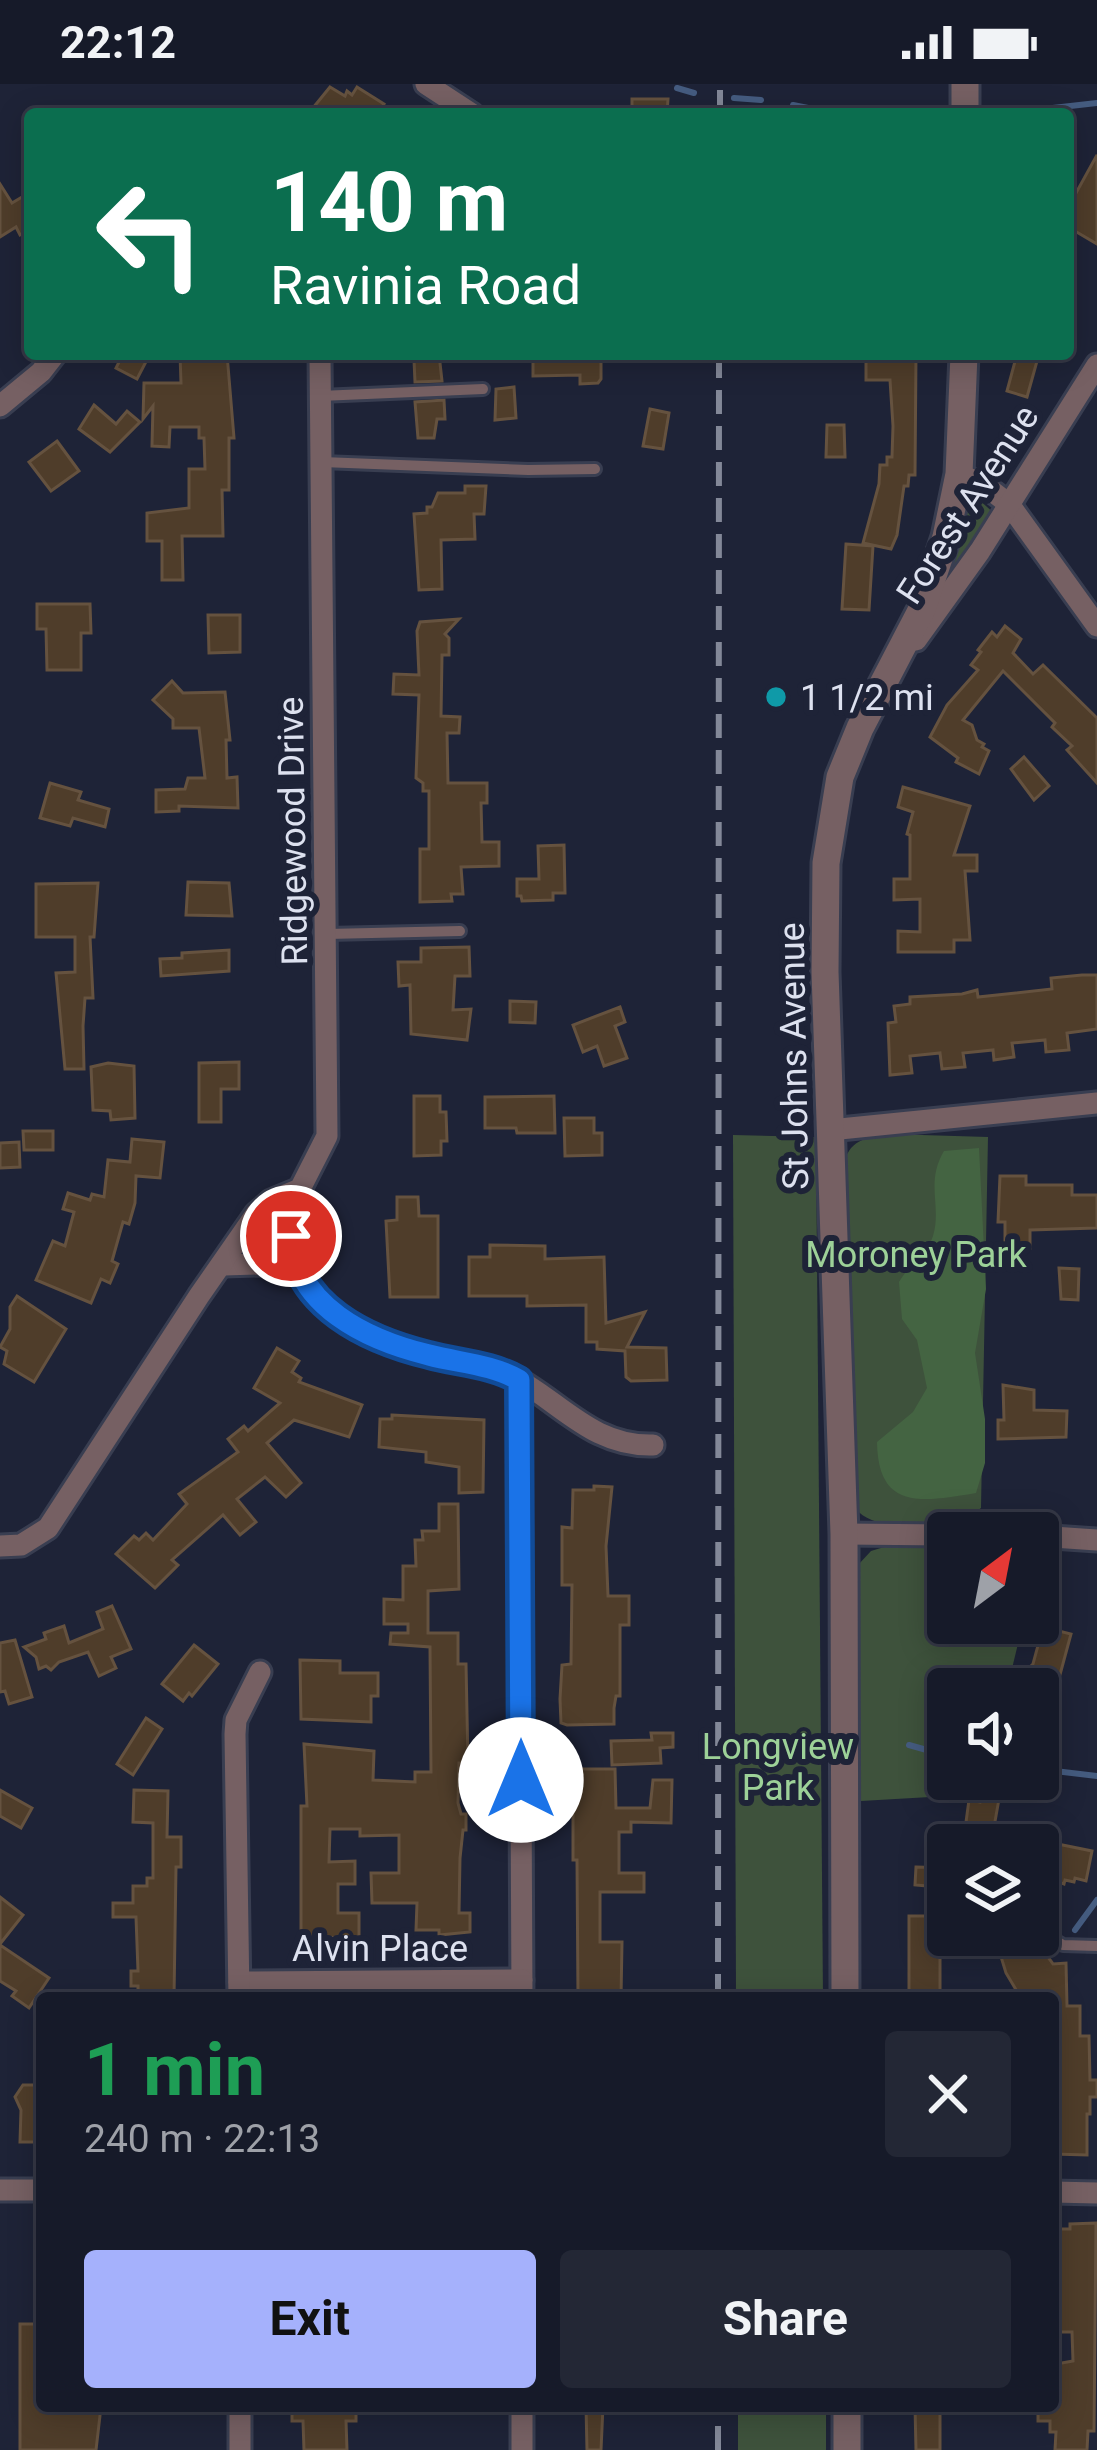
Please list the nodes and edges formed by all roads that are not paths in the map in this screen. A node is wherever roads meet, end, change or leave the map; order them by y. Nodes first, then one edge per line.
1 (426, 84) edge
2 (462, 104) edge
3 (50, 360) edge
4 (320, 360) edge
5 (964, 360) edge
6 (1097, 365) edge
7 (483, 389) dead end
8 (320, 396) junction
9 (0, 406) edge
10 (322, 462) junction
11 (596, 469) dead end
12 (959, 474) junction
13 (1009, 504) junction
14 (1097, 626) edge
15 (887, 677) junction
16 (460, 931) dead end
17 (327, 934) junction
18 (1097, 1103) edge
19 (830, 1130) junction
20 (300, 1189) junction
21 (224, 1265) junction
22 (297, 1273) junction
23 (519, 1380) junction
24 (652, 1445) dead end
25 (844, 1534) junction
26 (927, 1535) edge
27 (1059, 1537) edge
28 (1097, 1540) edge
29 (0, 1546) edge
30 (260, 1672) dead end
31 (1059, 1943) edge
32 (1097, 1946) edge
33 (522, 1989) edge
34 (239, 1990) edge
35 (845, 1992) edge
36 (0, 2190) edge
37 (36, 2190) edge
38 (1059, 2192) edge
39 (1097, 2193) edge
40 (240, 2412) edge
41 (522, 2412) edge
42 (847, 2412) edge
43 (240, 2450) edge
44 (522, 2450) edge
45 (847, 2450) edge

1 - 2 street
3 - 9 street
4 - 8 street, Ridgewood Drive
5 - 12 street, St Johns Avenue
6 - 13 street, Forest Avenue
7 - 8 lane
8 - 10 street, Ridgewood Drive
10 - 11 lane
10 - 17 street, Ridgewood Drive
12 - 13 street
12 - 15 street, St Johns Avenue
13 - 14 street
13 - 15 street, Forest Avenue
15 - 19 street, St Johns Avenue
16 - 17 lane
17 - 20 street, Ridgewood Drive
18 - 19 street
19 - 25 street, St Johns Avenue
20 - 21 street
20 - 22 street
21 - 22 street
21 - 29 street
22 - 23 street
23 - 24 street
23 - 33 street
25 - 26 street
25 - 35 street, St Johns Avenue
27 - 28 street
30 - 34 street
31 - 32 lane
33 - 34 street, Alvin Place
36 - 37 street
38 - 39 street
40 - 43 street
41 - 44 street
42 - 45 street

